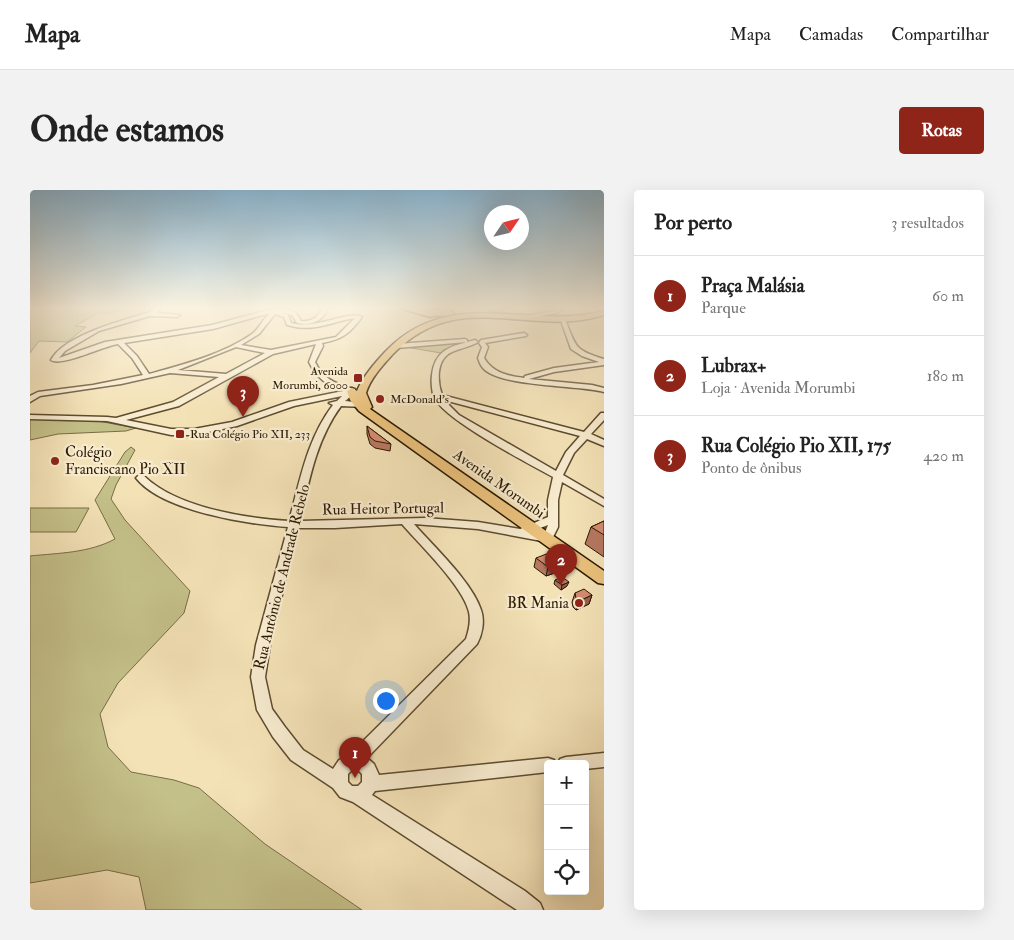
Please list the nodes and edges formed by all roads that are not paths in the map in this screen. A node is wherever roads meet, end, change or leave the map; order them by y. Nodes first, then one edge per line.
1 (119, 341) edge
2 (478, 341) edge
3 (76, 342) edge
4 (117, 342) edge
5 (242, 342) edge
6 (324, 342) edge
7 (466, 342) edge
8 (476, 342) edge
9 (571, 342) edge
10 (319, 343) junction
11 (401, 343) joint
12 (234, 346) junction
13 (271, 352) junction
14 (604, 362) edge
15 (167, 372) junction
16 (231, 376) junction
17 (148, 377) junction
18 (515, 380) junction
19 (366, 381) junction
20 (604, 390) edge
21 (352, 391) junction
22 (34, 394) edge
23 (437, 396) junction
24 (30, 400) edge
25 (314, 400) junction
26 (339, 404) junction
27 (362, 404) junction
28 (604, 415) edge
29 (30, 417) edge
30 (119, 420) junction
31 (586, 435) junction
32 (604, 443) edge
33 (558, 477) junction
34 (140, 478) dead end
35 (604, 503) edge
36 (553, 519) junction
37 (405, 521) junction
38 (295, 524) junction
39 (532, 528) junction
40 (514, 532) junction
41 (547, 539) junction
42 (604, 579) edge
43 (604, 760) edge
44 (589, 762) edge
45 (544, 766) edge
46 (359, 781) junction
47 (533, 910) edge

1 - 17 street
2 - 18 street
3 - 4 street
5 - 12 street
6 - 10 street
7 - 11 street
8 - 23 street
9 - 14 street
10 - 13 street
10 - 21 street
11 - 19 main road
12 - 13 street
12 - 15 street
13 - 16 street
14 - 18 street
15 - 16 street
15 - 17 street
16 - 30 street
17 - 22 street
18 - 20 street
19 - 21 main road
19 - 27 main road
21 - 25 street
21 - 26 street, Rua Antônio de Andrade Rebelo
21 - 27 main road
22 - 24 street
23 - 31 street
23 - 33 street
25 - 26 street
25 - 30 street
26 - 27 street
26 - 38 street, Rua Antônio de Andrade Rebelo
27 - 39 main road, Avenida Morumbi
28 - 31 street
29 - 30 street
31 - 32 street
31 - 33 street
33 - 35 street
33 - 36 street
34 - 38 street, Rua Heitor Portugal
36 - 39 street, Rua Heitor Portugal
36 - 41 street
37 - 38 street, Rua Heitor Portugal
37 - 40 street, Rua Heitor Portugal
37 - 46 street
38 - 46 street, Rua Antônio de Andrade Rebelo
39 - 40 street, Rua Heitor Portugal
39 - 41 main road, Avenida Morumbi
40 - 41 street, Rua Heitor Portugal
41 - 42 main road, Avenida Morumbi
43 - 44 street
45 - 46 street
46 - 47 street, Rua Antônio de Andrade Rebelo

